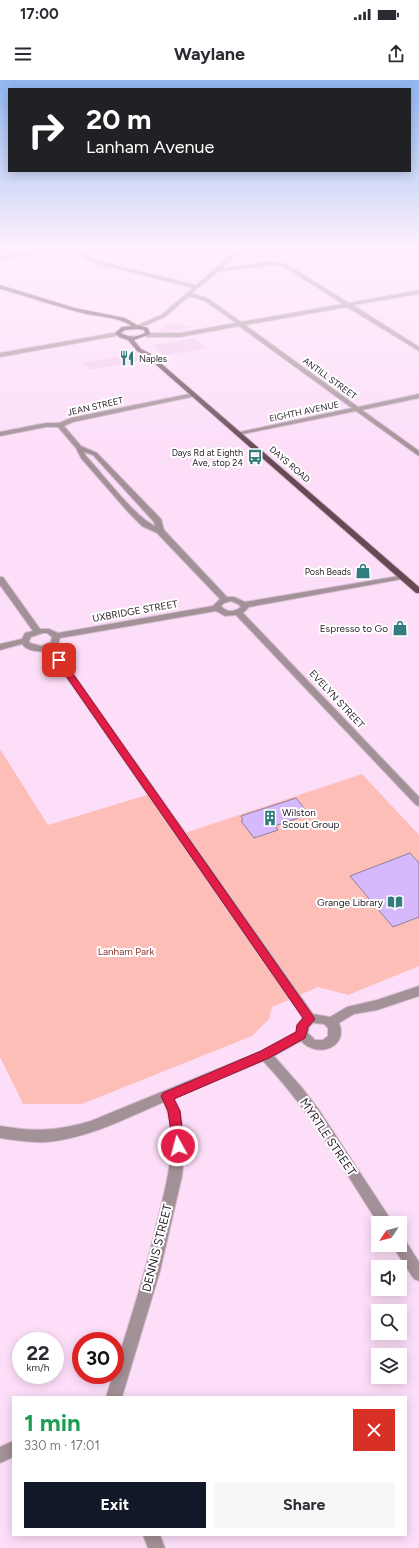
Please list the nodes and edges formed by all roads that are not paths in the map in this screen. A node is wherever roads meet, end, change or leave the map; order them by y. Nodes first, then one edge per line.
1 (98, 314) edge
2 (100, 315) edge
3 (227, 315) edge
4 (294, 315) edge
5 (364, 315) edge
6 (163, 316) joint
7 (240, 324) junction
8 (137, 327) junction
9 (118, 328) junction
10 (144, 334) junction
11 (130, 338) junction
12 (419, 349) edge
13 (146, 354) junction
14 (0, 355) edge
15 (194, 395) junction
16 (419, 396) edge
17 (357, 409) junction
18 (60, 425) junction
19 (0, 434) edge
20 (240, 434) junction
21 (79, 448) junction
22 (419, 454) edge
23 (160, 531) junction
24 (402, 577) junction
25 (0, 579) edge
26 (419, 592) edge
27 (225, 600) junction
28 (244, 605) junction
29 (218, 608) junction
30 (238, 613) junction
31 (37, 631) junction
32 (56, 636) junction
33 (25, 641) junction
34 (0, 647) edge
35 (47, 648) junction
36 (419, 803) edge
37 (419, 991) edge
38 (310, 1019) junction
39 (331, 1022) junction
40 (302, 1034) junction
41 (265, 1054) junction
42 (167, 1096) junction
43 (0, 1132) edge
44 (381, 1216) edge
45 (405, 1252) edge
46 (419, 1274) edge
47 (114, 1396) edge
48 (12, 1450) edge
49 (0, 1456) edge
50 (151, 1536) edge
51 (157, 1548) edge

1 - 9 main road
2 - 8 main road
3 - 7 street, ANTILL STREET
4 - 7 street
5 - 12 street
6 - 8 street
6 - 10 street
7 - 10 street
7 - 17 street, ANTILL STREET
8 - 9 main road
8 - 10 main road
9 - 11 main road
9 - 14 street
10 - 11 main road
10 - 13 main road
11 - 13 main road, DAYS ROAD
13 - 15 main road, DAYS ROAD
15 - 18 street, JEAN STREET
15 - 20 main road, DAYS ROAD
16 - 17 street, EIGHTH AVENUE
17 - 20 street, EIGHTH AVENUE
17 - 22 street, ANTILL STREET
18 - 19 street, JEAN STREET
18 - 21 street
20 - 24 main road, DAYS ROAD
21 - 23 street
21 - 23 street
23 - 27 street
24 - 26 main road, DAYS ROAD
24 - 28 street
25 - 31 street
27 - 28 street
27 - 29 street
28 - 30 street
29 - 30 street
29 - 32 street, UXBRIDGE STREET
30 - 36 street, EVELYN STREET
31 - 32 street
31 - 33 street
32 - 35 street
33 - 34 street
33 - 35 street
35 - 38 street
37 - 39 street
38 - 39 street
38 - 40 street
39 - 40 street
40 - 41 street
41 - 42 street
41 - 44 street, MYRTLE STREET
42 - 43 street
42 - 47 street, DENNIS STREET
45 - 46 street
48 - 49 street
50 - 51 street

